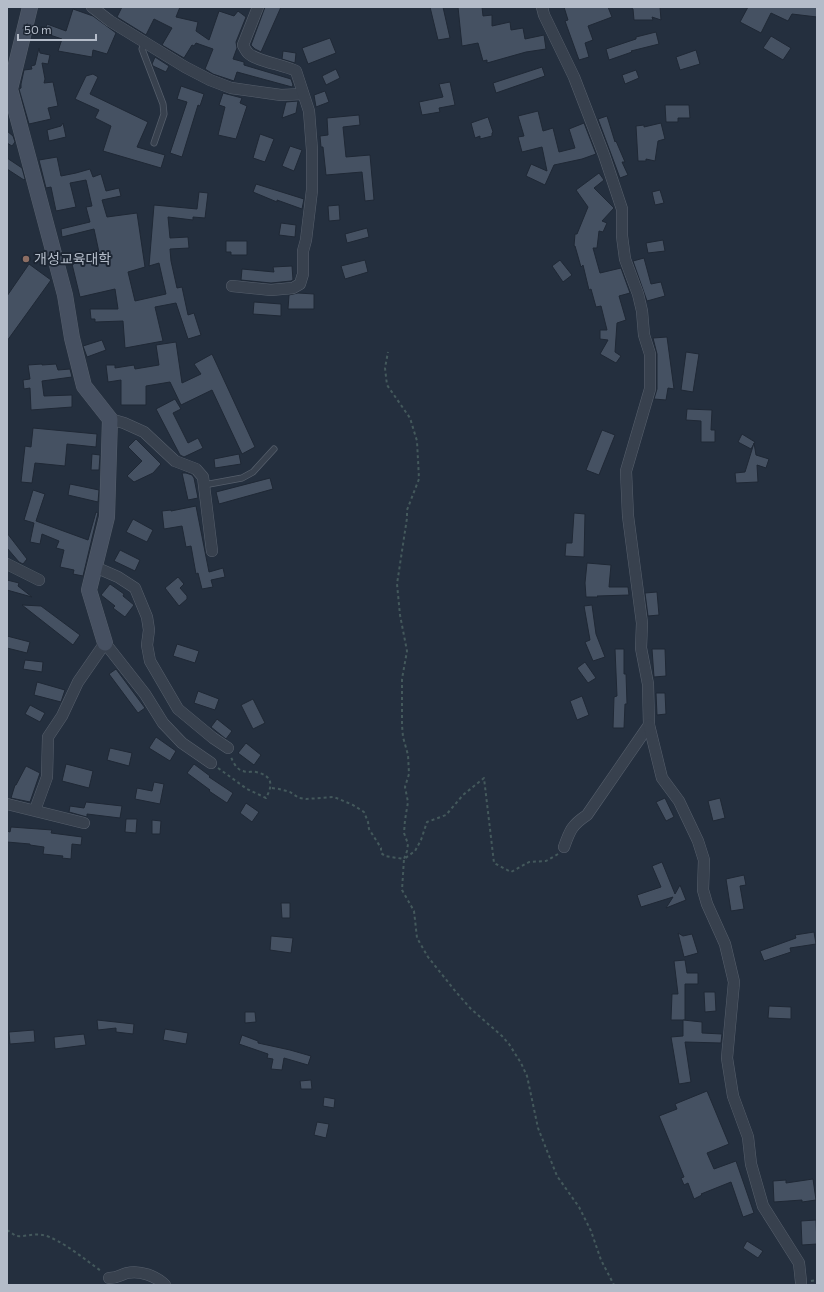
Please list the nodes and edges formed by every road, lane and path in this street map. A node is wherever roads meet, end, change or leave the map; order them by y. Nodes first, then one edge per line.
1 (30, 7) edge
2 (92, 7) edge
3 (258, 7) edge
4 (542, 7) edge
5 (145, 42) junction
6 (8, 89) edge
7 (303, 94) junction
8 (154, 143) dead end
9 (232, 286) dead end
10 (388, 352) dead end
11 (110, 419) junction
12 (274, 449) dead end
13 (204, 485) junction
14 (212, 551) dead end
15 (7, 564) edge
16 (95, 567) junction
17 (39, 580) dead end
18 (105, 643) junction
19 (649, 725) junction
20 (228, 748) joint
21 (211, 762) joint
22 (272, 788) junction
23 (7, 804) edge
24 (35, 810) junction
25 (84, 823) dead end
26 (564, 847) joint
27 (404, 859) junction
28 (7, 1230) edge
29 (109, 1278) joint
30 (801, 1282) dead end
31 (165, 1285) edge
32 (614, 1285) edge

1 - 6 street
2 - 5 street
3 - 7 street
4 - 19 street
5 - 7 street
5 - 8 lane
6 - 11 street
7 - 9 street
10 - 27 path
11 - 13 street
11 - 16 street
12 - 13 lane
13 - 14 street
15 - 17 street
16 - 18 street
16 - 20 street
18 - 21 street
18 - 24 street
19 - 26 street
19 - 30 street
20 - 22 path
21 - 22 path
22 - 27 path
23 - 24 street
24 - 25 street
26 - 27 path
27 - 32 path
28 - 29 path
29 - 31 street

